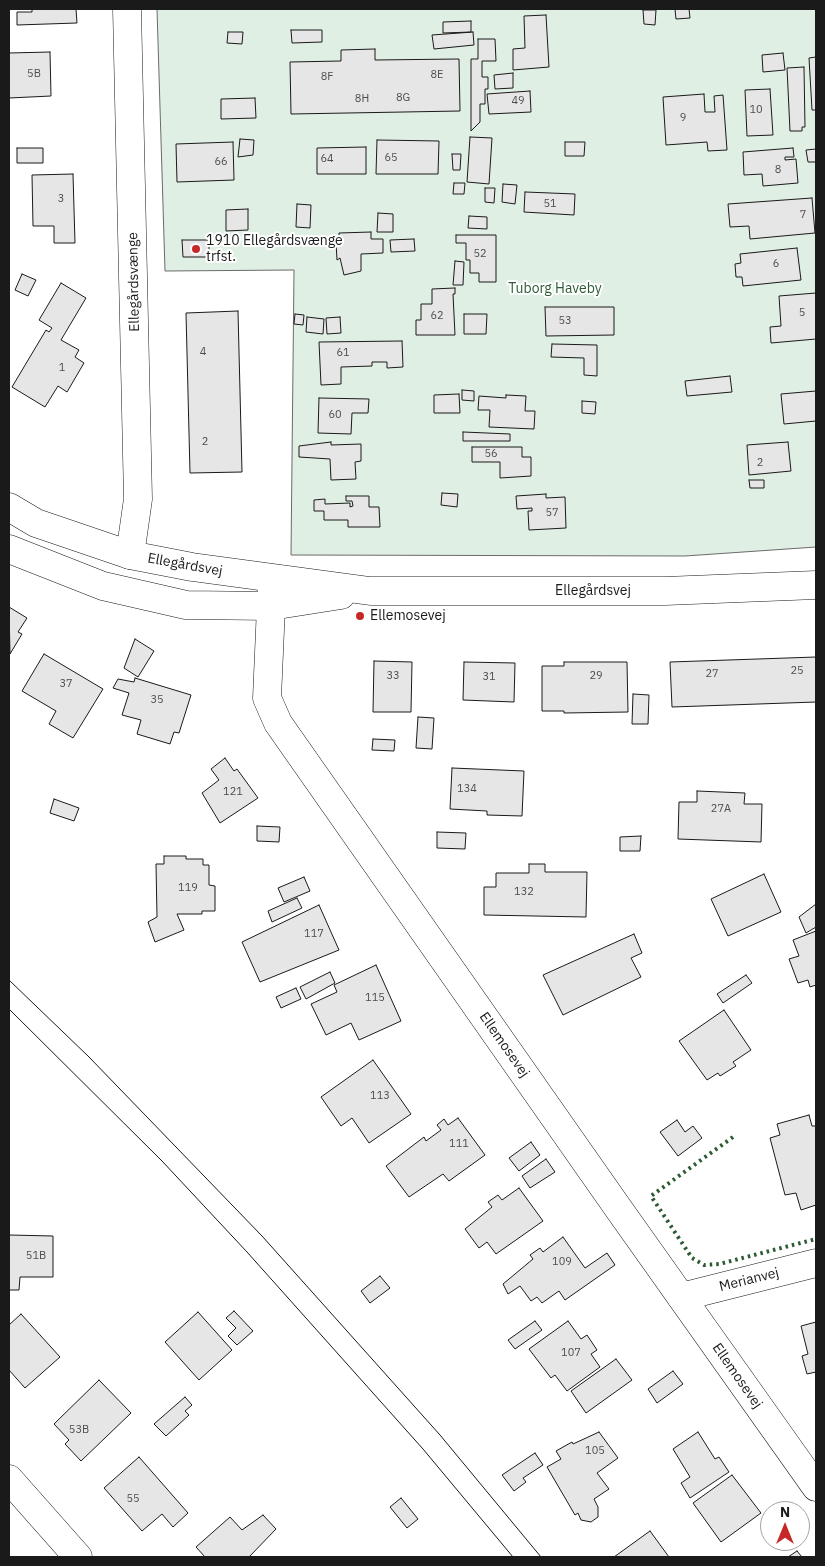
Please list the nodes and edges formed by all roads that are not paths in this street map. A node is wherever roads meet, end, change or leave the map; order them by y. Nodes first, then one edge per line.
1 (127, 9) edge
2 (9, 507) edge
3 (9, 549) edge
4 (130, 555) junction
5 (272, 577) junction
6 (816, 584) edge
7 (370, 591) junction
8 (271, 606) junction
9 (816, 1263) edge
10 (681, 1297) junction
11 (9, 1479) edge
12 (816, 1487) edge
13 (78, 1557) edge

1 - 4 street, Ellegårdsvænge
2 - 4 street, Ellegårdsvej
3 - 8 street, Ellegårdsvej
4 - 5 street, Ellegårdsvej
5 - 7 street, Ellegårdsvej
5 - 8 street, Ellemosevej
6 - 7 street, Ellegårdsvej
7 - 8 street, Ellegårdsvej
8 - 10 street, Ellemosevej
9 - 10 street, Merianvej
10 - 12 street, Ellemosevej
11 - 13 street

